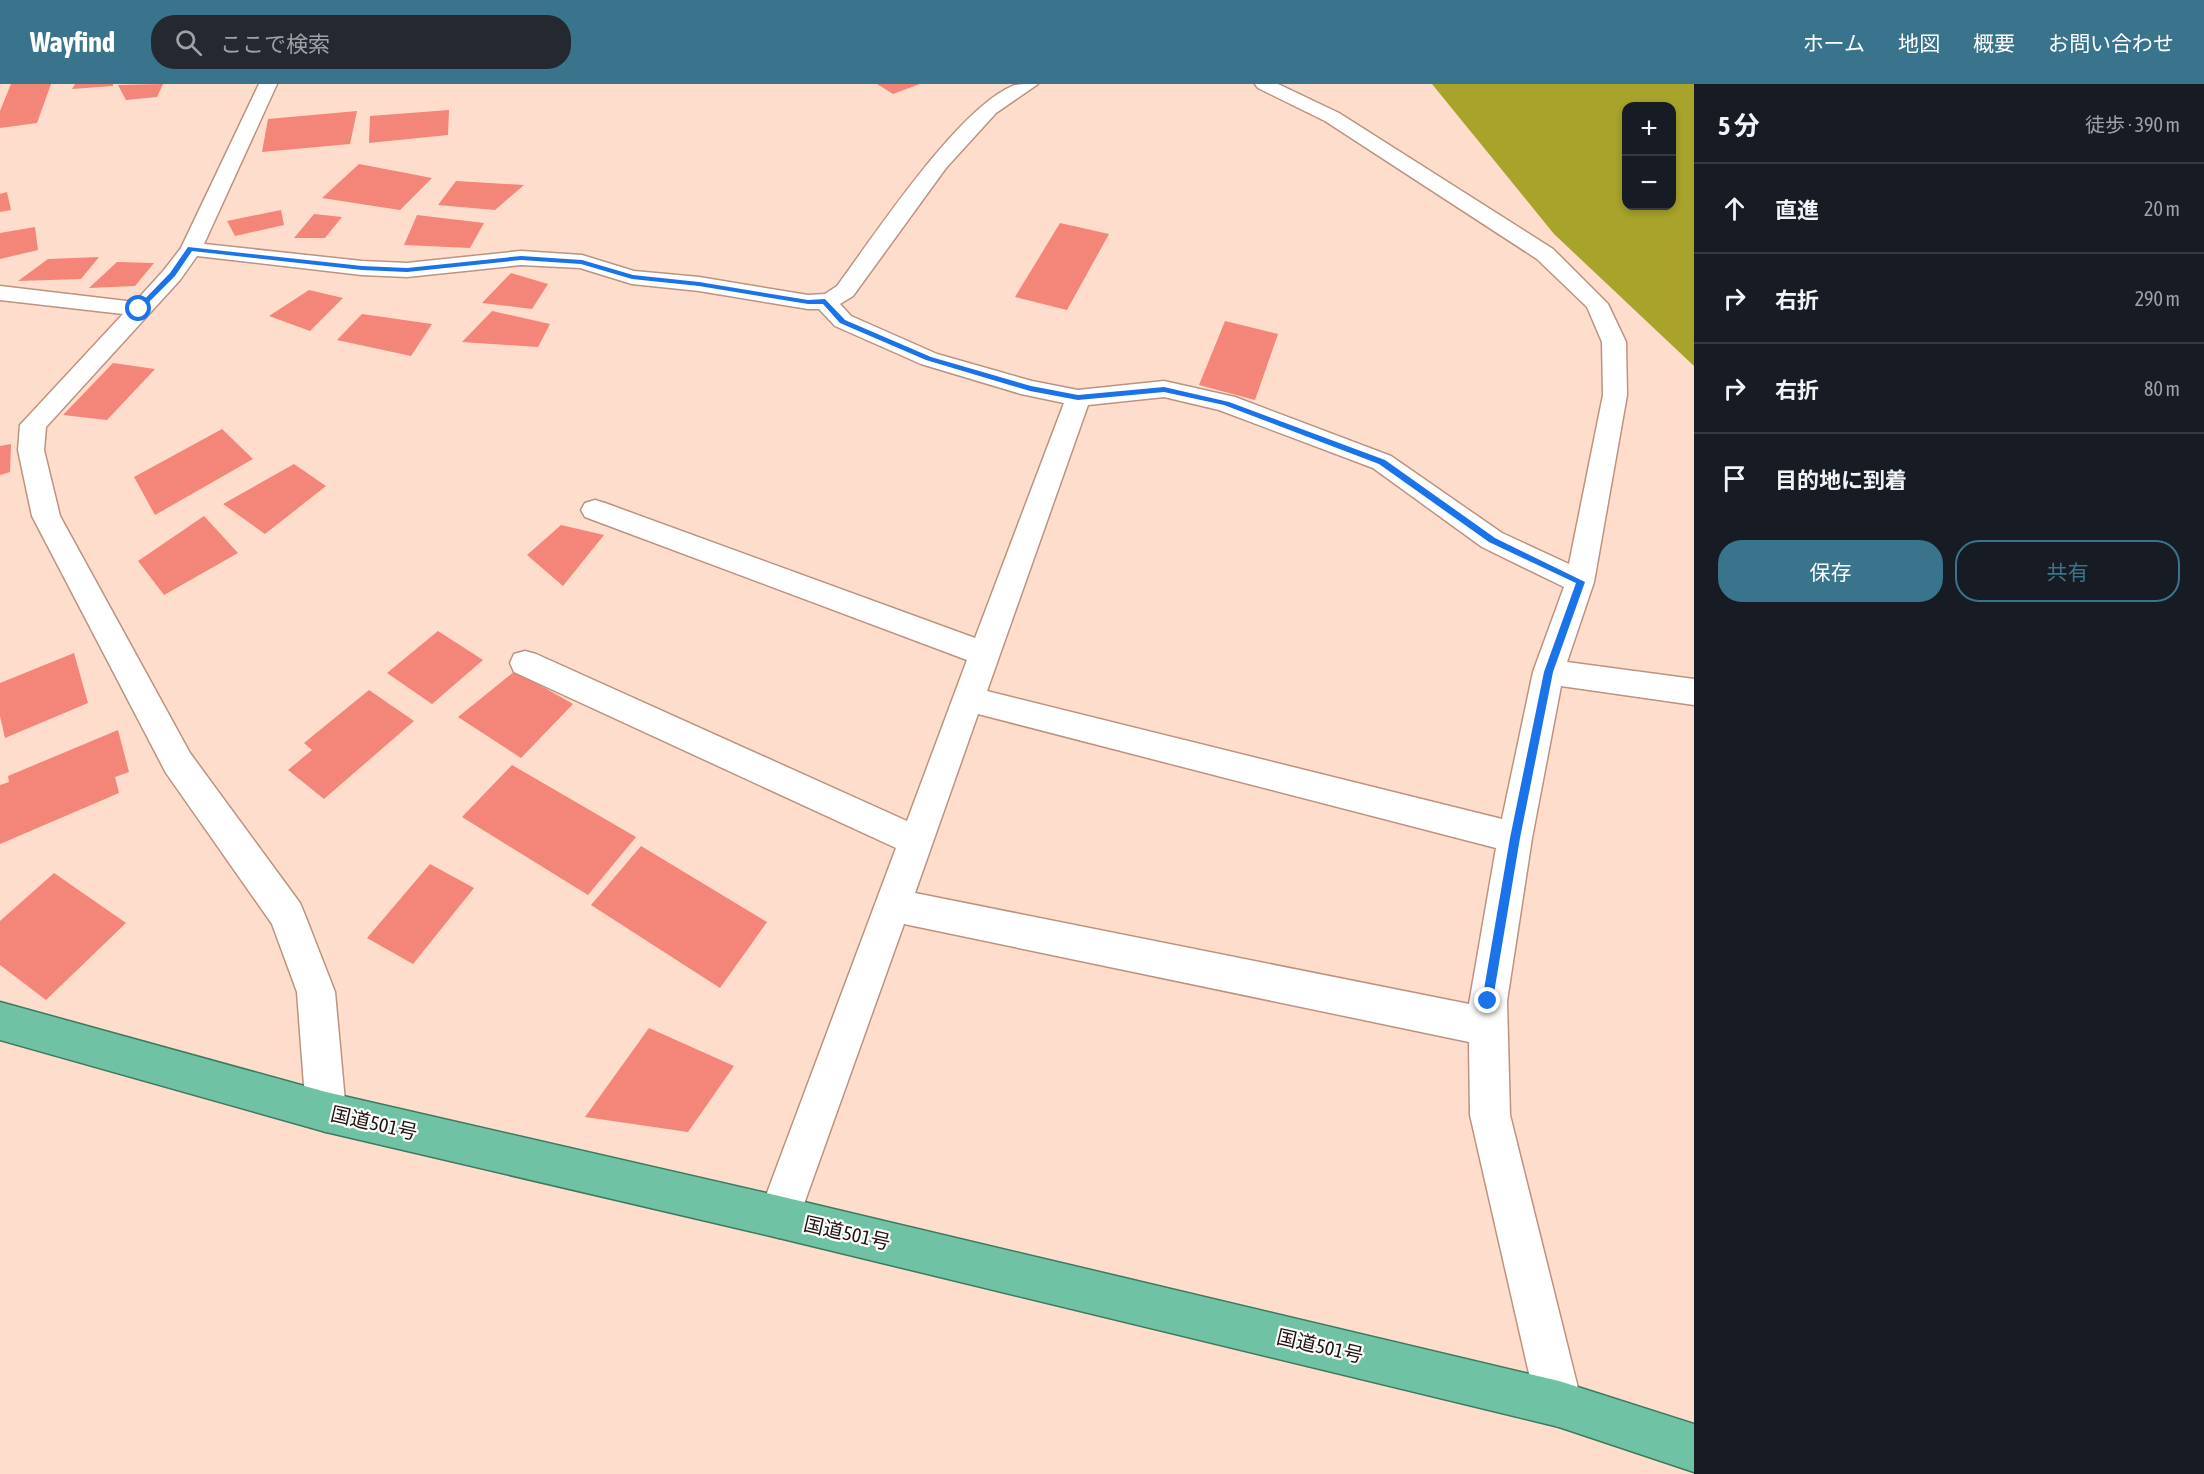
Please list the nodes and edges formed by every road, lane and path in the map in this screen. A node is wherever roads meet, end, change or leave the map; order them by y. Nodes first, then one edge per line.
1 (268, 84) edge
2 (1029, 84) edge
3 (1264, 84) edge
4 (191, 249) junction
5 (0, 293) edge
6 (825, 302) junction
7 (139, 309) junction
8 (1078, 398) junction
9 (596, 510) dead end
10 (1580, 582) junction
11 (984, 654) junction
12 (525, 663) dead end
13 (1548, 672) junction
14 (1694, 692) edge
15 (968, 699) junction
16 (1515, 838) junction
17 (916, 841) junction
18 (893, 905) junction
19 (0, 1021) edge
20 (1489, 1027) junction
21 (326, 1112) junction
22 (779, 1217) junction
23 (1559, 1404) junction
24 (1694, 1448) edge

1 - 4 street
2 - 6 street
3 - 10 street
4 - 6 street
4 - 7 street
5 - 7 street
6 - 8 street
7 - 21 street
8 - 10 street
8 - 11 street
9 - 11 street
10 - 13 street
11 - 15 street
12 - 17 street
13 - 14 street
13 - 16 street
15 - 16 street
15 - 17 street
16 - 20 street
17 - 18 street
18 - 20 street
18 - 22 street
19 - 21 highway, 国道501号
20 - 23 street
21 - 22 highway, 国道501号
22 - 23 highway, 国道501号
23 - 24 highway, 国道501号

